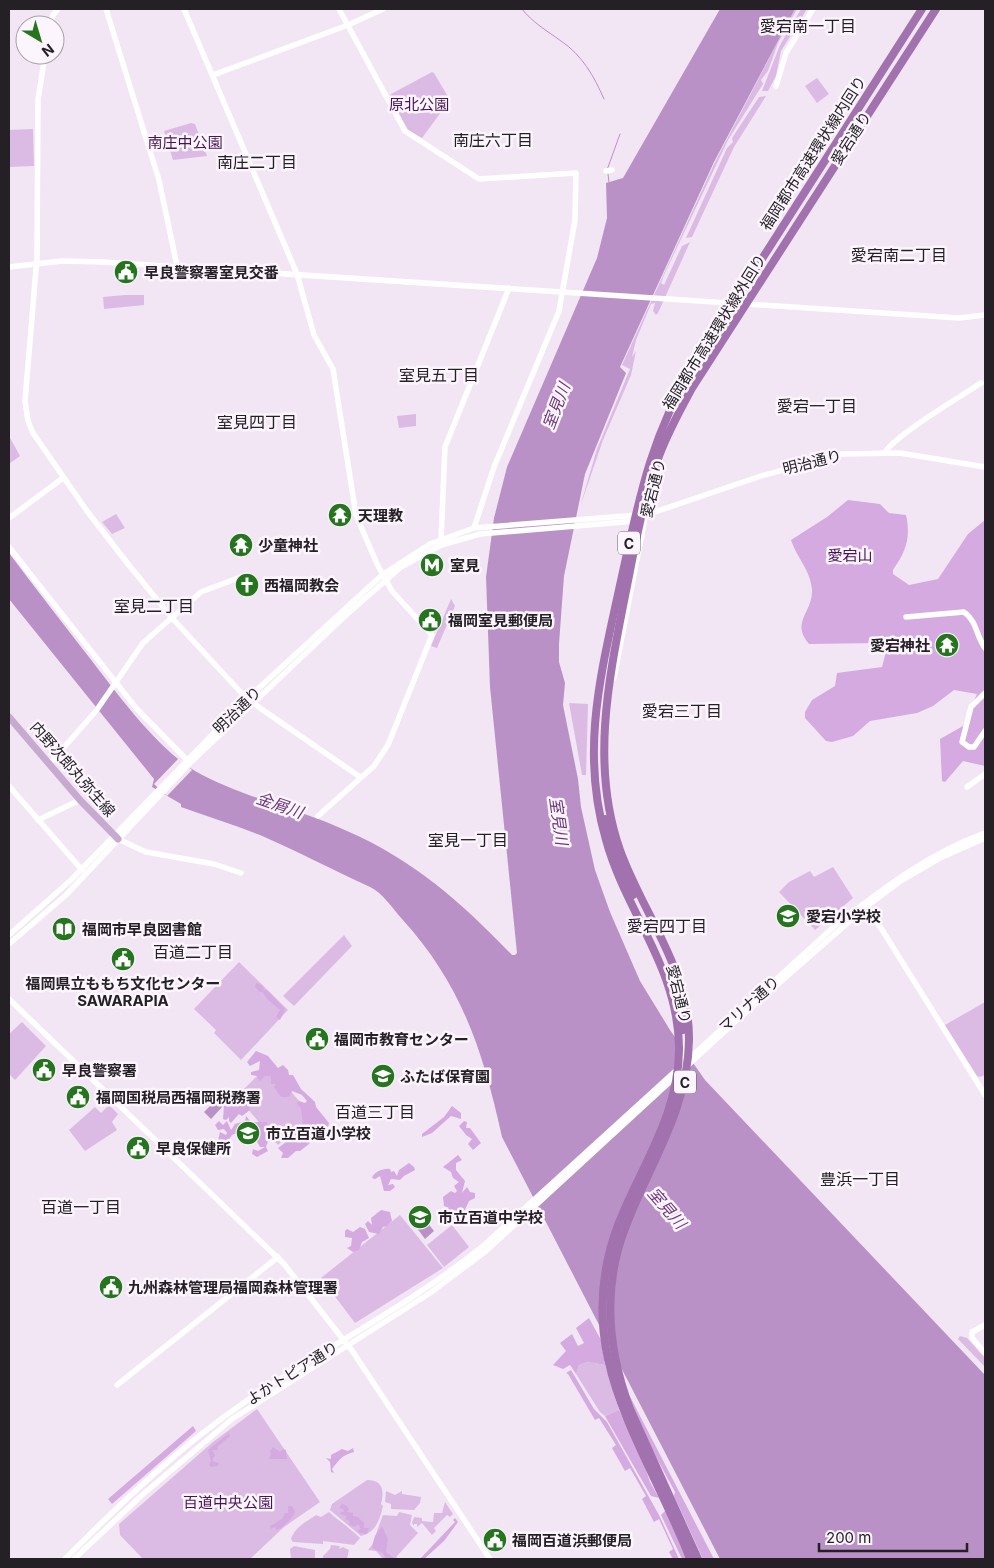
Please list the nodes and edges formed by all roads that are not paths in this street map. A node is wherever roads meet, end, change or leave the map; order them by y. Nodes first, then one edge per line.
1 (106, 9) edge
2 (184, 9) edge
3 (339, 9) edge
4 (382, 9) edge
5 (813, 9) edge
6 (920, 9) edge
7 (930, 9) edge
8 (936, 9) edge
9 (348, 25) junction
10 (44, 65) edge
11 (213, 75) junction
12 (776, 86) dead end
13 (866, 95) junction
14 (36, 263) junction
15 (177, 266) junction
16 (9, 267) edge
17 (297, 274) junction
18 (763, 278) junction
19 (509, 288) junction
20 (566, 292) junction
21 (734, 304) junction
22 (746, 304) junction
23 (985, 315) edge
24 (981, 383) dead end
25 (885, 452) junction
26 (985, 467) edge
27 (63, 478) junction
28 (636, 515) junction
29 (646, 515) junction
30 (9, 518) edge
31 (576, 523) junction
32 (634, 523) junction
33 (474, 528) junction
34 (441, 542) junction
35 (9, 547) edge
36 (246, 575) dead end
37 (384, 578) junction
38 (906, 617) dead end
39 (172, 618) junction
40 (985, 648) edge
41 (116, 683) junction
42 (985, 693) edge
43 (250, 701) junction
44 (9, 717) edge
45 (985, 731) edge
46 (188, 761) junction
47 (49, 764) junction
48 (985, 774) edge
49 (360, 777) junction
50 (9, 786) edge
51 (966, 786) dead end
52 (80, 800) junction
53 (597, 800) junction
54 (318, 816) dead end
55 (38, 820) junction
56 (985, 832) edge
57 (116, 837) junction
58 (985, 838) edge
59 (82, 870) junction
60 (241, 873) dead end
61 (866, 904) junction
62 (9, 935) edge
63 (9, 944) edge
64 (9, 1000) edge
65 (687, 1063) junction
66 (985, 1095) edge
67 (660, 1135) junction
68 (532, 1204) joint
69 (278, 1257) junction
70 (985, 1325) edge
71 (345, 1343) junction
72 (985, 1353) edge
73 (117, 1385) dead end
74 (65, 1559) edge
75 (74, 1559) edge
76 (490, 1559) edge
77 (690, 1559) edge
78 (698, 1559) edge

1 - 15 street
2 - 11 street
3 - 9 street
4 - 9 street
5 - 12 street
6 - 13 highway, 福岡都市高速環状線内回り / C
7 - 18 highway
8 - 18 highway, 福岡都市高速環状線外回り / C
8 - 22 street, 愛宕通り
9 - 11 street
9 - 20 street
10 - 14 street
11 - 17 street
13 - 21 street, 愛宕通り
13 - 67 highway, 福岡都市高速環状線内回り / C
14 - 15 street
14 - 16 street
14 - 27 street
15 - 17 street
17 - 19 street
17 - 37 street
18 - 78 highway, 福岡都市高速環状線外回り / C
19 - 20 street
19 - 34 street
20 - 21 street
20 - 33 street
21 - 22 street
21 - 28 street, 愛宕通り
22 - 23 street
22 - 29 street, 愛宕通り
24 - 25 street
25 - 26 street, 明治通り
25 - 29 street, 明治通り
27 - 30 street
27 - 39 street
28 - 29 street, 明治通り
28 - 31 street, 明治通り
28 - 32 street, 愛宕通り
29 - 32 street, 明治通り
29 - 65 street, 愛宕通り
31 - 32 street
31 - 33 street, 明治通り
31 - 34 street, 明治通り
32 - 53 street, 愛宕通り
33 - 34 street, 明治通り
34 - 37 street, 明治通り
35 - 41 street
36 - 39 street
37 - 43 street, 明治通り
37 - 49 street
38 - 40 street
39 - 41 street
39 - 43 street
41 - 46 street
41 - 47 street
42 - 45 street
43 - 46 street, 明治通り
43 - 49 street
44 - 47 main road, 内野次郎丸弥生線
46 - 57 street, 明治通り
47 - 52 main road, 内野次郎丸弥生線
48 - 51 street
49 - 54 street
50 - 55 street
52 - 55 street
52 - 57 main road, 内野次郎丸弥生線
53 - 65 street, 愛宕通り
53 - 67 highway, C
55 - 59 street
56 - 61 street, マリナ通り
57 - 59 street, 明治通り
57 - 60 street
57 - 63 street, 明治通り
58 - 61 street, マリナ通り
59 - 62 street, 明治通り
61 - 65 street, マリナ通り
61 - 66 street
64 - 69 street
65 - 68 street, マリナ通り
67 - 77 highway, 福岡都市高速環状線内回り / C
68 - 71 street, よかトピア通り
69 - 71 street
69 - 73 street
70 - 72 street
71 - 74 street, よかトピア通り
71 - 75 street, よかトピア通り
71 - 76 street

